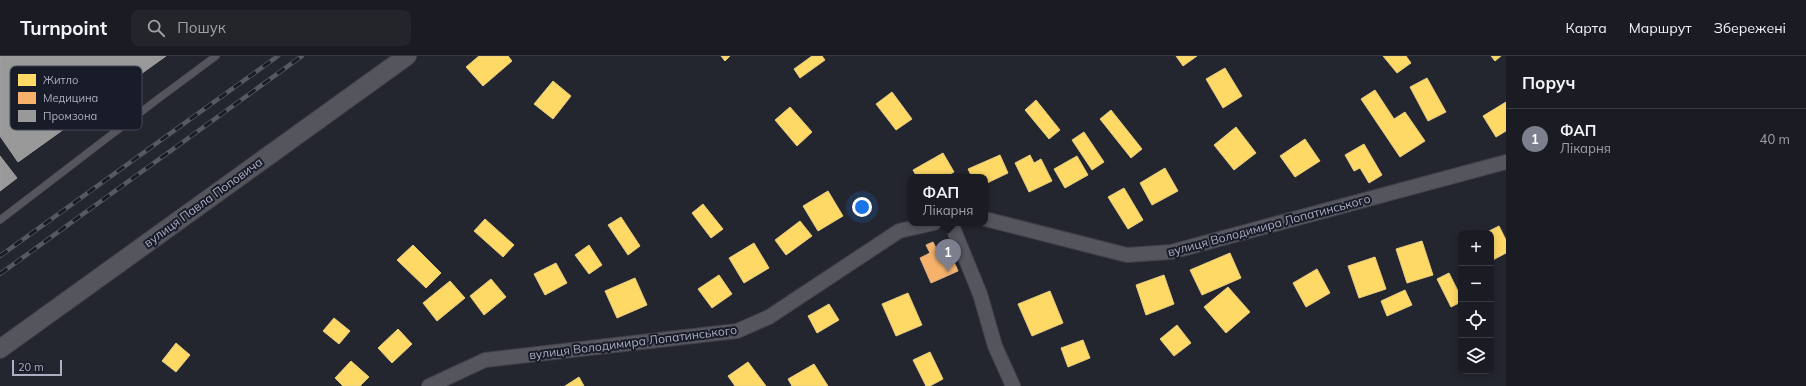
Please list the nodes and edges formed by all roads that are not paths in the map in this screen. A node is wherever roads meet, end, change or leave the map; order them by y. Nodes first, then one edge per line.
1 (216, 56) edge
2 (407, 56) edge
3 (142, 111) edge
4 (118, 130) edge
5 (1506, 162) edge
6 (988, 219) edge
7 (0, 220) edge
8 (921, 226) edge
9 (952, 226) edge
10 (0, 349) edge
11 (429, 386) edge
12 (1013, 386) edge

1 - 3 lane
2 - 10 street, вулиця Павла Поповича
4 - 7 lane
5 - 6 street, вулиця Володимира Лопатинського
8 - 11 street, вулиця Володимира Лопатинського
9 - 12 street

